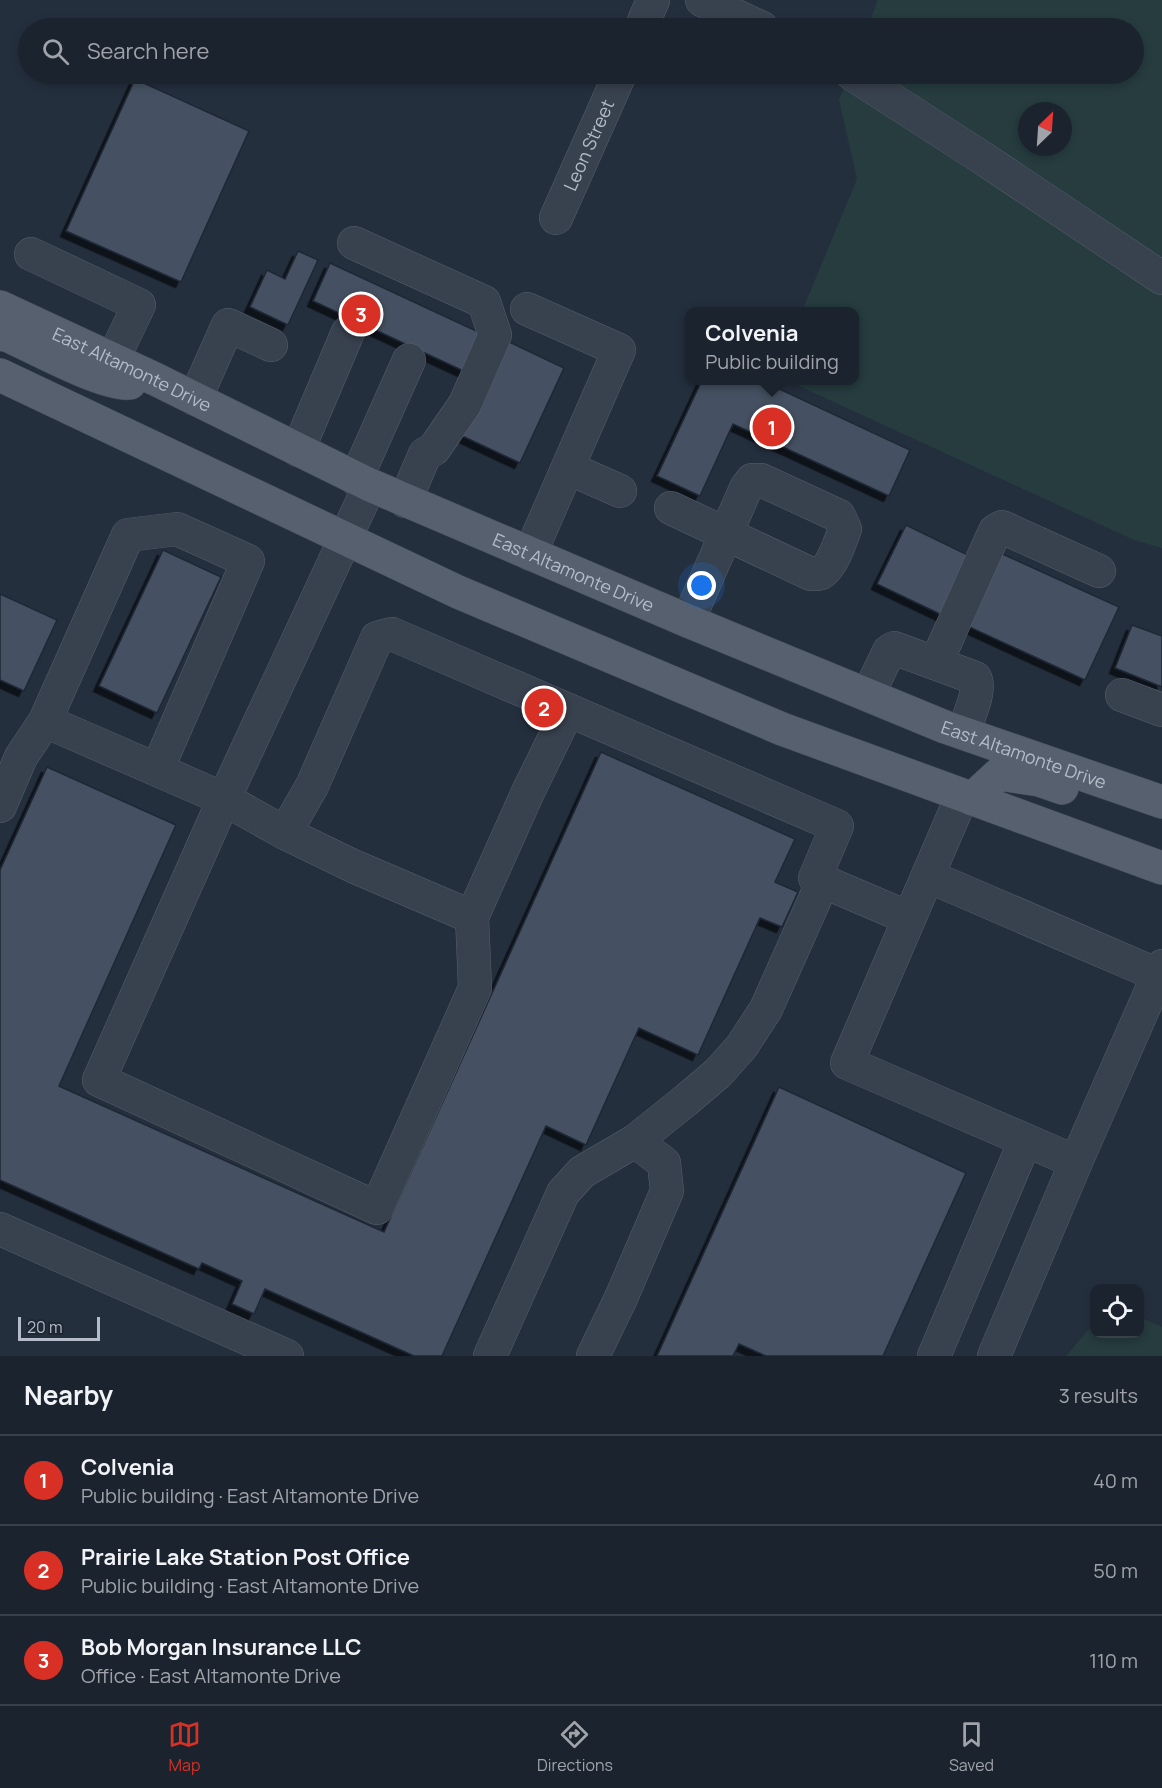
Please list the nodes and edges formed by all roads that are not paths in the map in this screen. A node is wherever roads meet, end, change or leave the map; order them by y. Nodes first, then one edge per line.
1 (653, 0) edge
2 (702, 0) edge
3 (645, 18) edge
4 (741, 18) edge
5 (616, 84) edge
6 (867, 84) edge
7 (556, 218) dead end
8 (354, 243) dead end
9 (31, 254) dead end
10 (1162, 278) edge
11 (0, 307) edge
12 (527, 309) dead end
13 (348, 332) dead end
14 (0, 334) edge
15 (271, 345) dead end
16 (113, 360) junction
17 (409, 360) dead end
18 (0, 375) edge
19 (155, 379) junction
20 (195, 399) junction
21 (298, 450) junction
22 (568, 468) junction
23 (363, 482) junction
24 (620, 491) dead end
25 (405, 501) junction
26 (671, 508) dead end
27 (345, 538) junction
28 (530, 554) junction
29 (1099, 571) dead end
30 (688, 621) junction
31 (936, 663) junction
32 (868, 695) junction
33 (1122, 695) dead end
34 (568, 710) junction
35 (1162, 710) edge
36 (45, 721) junction
37 (963, 733) junction
38 (157, 770) junction
39 (967, 797) junction
40 (224, 799) junction
41 (1162, 802) edge
42 (0, 806) edge
43 (1162, 825) edge
44 (285, 833) junction
45 (1162, 868) edge
46 (928, 876) junction
47 (823, 881) junction
48 (472, 917) junction
49 (909, 918) junction
50 (1160, 970) edge
51 (1025, 1141) junction
52 (635, 1142) junction
53 (1076, 1162) junction
54 (0, 1229) edge
55 (287, 1356) edge
56 (490, 1356) edge
57 (593, 1356) edge
58 (934, 1356) edge
59 (994, 1356) edge

1 - 3 street
2 - 4 street
5 - 7 street, Leon Street
6 - 10 street
8 - 25 street
9 - 16 street
11 - 16 main road, East Altamonte Drive
12 - 22 street
13 - 21 street
14 - 19 main road
15 - 20 street
16 - 19 main road, East Altamonte Drive
17 - 23 street
18 - 27 main road
19 - 20 main road, East Altamonte Drive
20 - 21 main road, East Altamonte Drive
21 - 23 main road, East Altamonte Drive
22 - 24 street
22 - 28 street
23 - 25 main road, East Altamonte Drive
23 - 27 street
25 - 28 main road, East Altamonte Drive
26 - 30 street
27 - 39 main road
27 - 40 street
28 - 30 main road, East Altamonte Drive
29 - 31 street
30 - 32 main road, East Altamonte Drive
31 - 32 street
31 - 37 street
32 - 37 main road, East Altamonte Drive
33 - 35 street
34 - 44 street
34 - 47 street
34 - 48 street
36 - 38 street
36 - 38 street
36 - 42 street
37 - 41 main road, East Altamonte Drive
38 - 40 street
39 - 43 main road
39 - 45 main road
39 - 46 street
40 - 44 street
40 - 48 street
44 - 48 street
46 - 49 street
46 - 50 street
47 - 49 street
47 - 52 street
49 - 51 street
50 - 53 street
51 - 53 street
51 - 58 street
52 - 56 street
52 - 57 street
53 - 59 street
54 - 55 street

